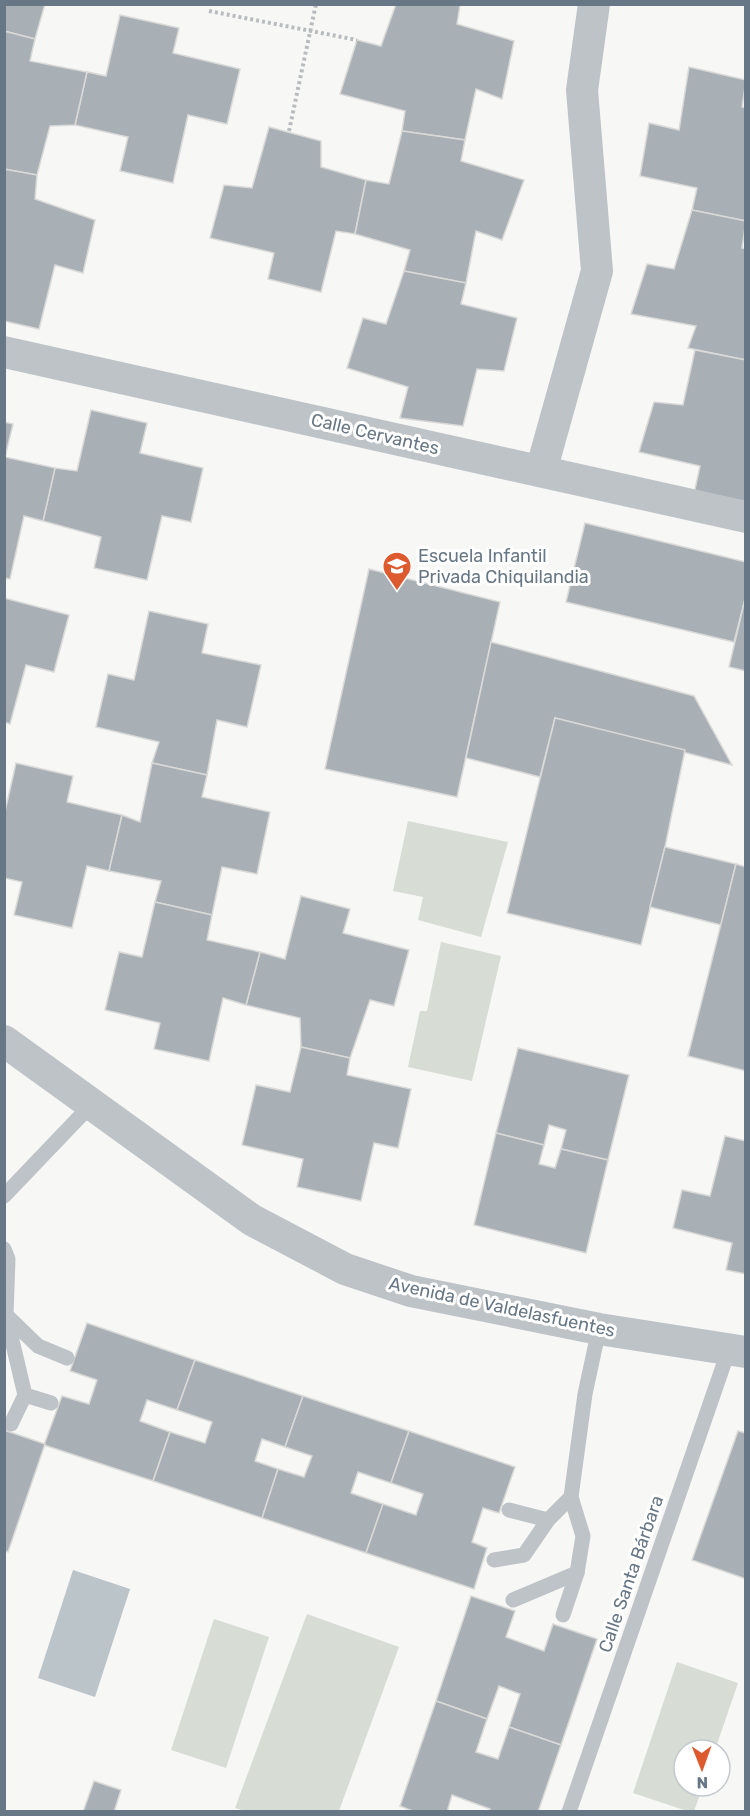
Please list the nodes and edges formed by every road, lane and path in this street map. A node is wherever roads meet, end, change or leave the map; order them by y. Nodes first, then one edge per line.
1 (316, 4) edge
2 (594, 4) edge
3 (209, 11) dead end
4 (357, 40) dead end
5 (289, 131) dead end
6 (4, 352) edge
7 (541, 471) junction
8 (746, 517) edge
9 (4, 1041) edge
10 (91, 1105) junction
11 (4, 1196) edge
12 (4, 1249) edge
13 (5, 1316) edge
14 (599, 1329) junction
15 (737, 1350) edge
16 (67, 1358) dead end
17 (25, 1395) junction
18 (51, 1403) dead end
19 (11, 1424) dead end
20 (571, 1497) junction
21 (509, 1510) dead end
22 (548, 1520) junction
23 (495, 1560) dead end
24 (577, 1573) junction
25 (513, 1600) dead end
26 (563, 1615) dead end
27 (569, 1812) edge

1 - 5 path
2 - 7 street
3 - 4 path
6 - 7 street, Calle Cervantes
7 - 8 street, Calle Cervantes
9 - 10 street, Avenida de Valdelasfuentes
10 - 11 lane
10 - 14 street, Avenida de Valdelasfuentes
12 - 13 lane
13 - 16 lane
13 - 17 lane
14 - 15 street, Avenida de Valdelasfuentes
14 - 20 lane
15 - 27 lane, Calle Santa Bárbara
17 - 18 lane
17 - 19 lane
20 - 22 lane
20 - 24 lane
21 - 22 lane
22 - 23 lane
24 - 25 lane
24 - 26 lane

